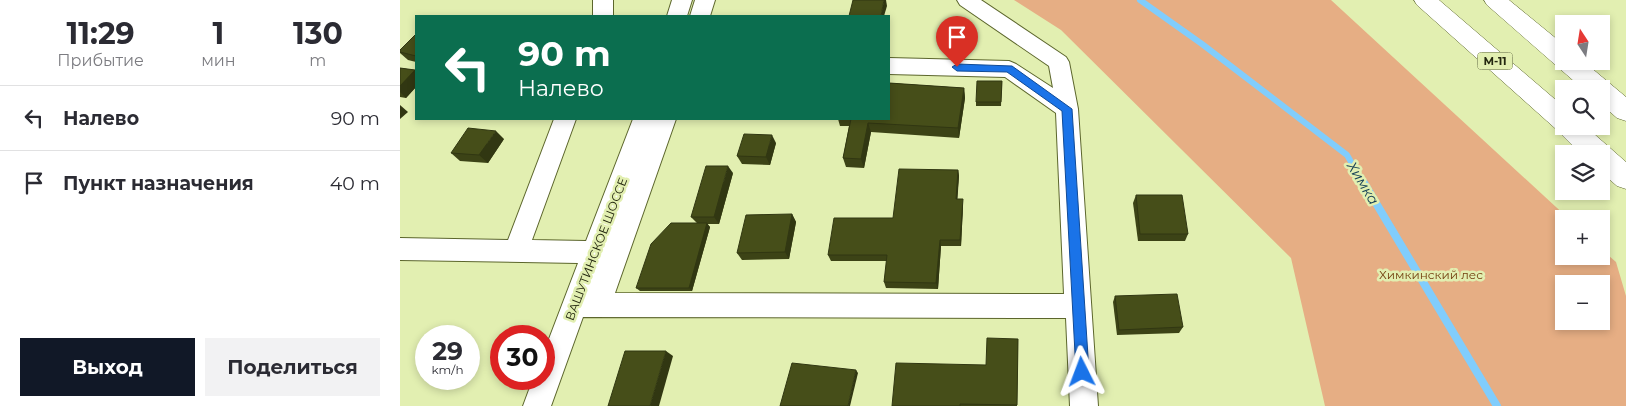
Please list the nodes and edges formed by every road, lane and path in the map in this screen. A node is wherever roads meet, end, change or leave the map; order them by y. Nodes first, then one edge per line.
1 (603, 0) edge
2 (682, 0) edge
3 (705, 0) edge
4 (968, 0) edge
5 (1425, 0) edge
6 (1495, 0) edge
7 (603, 15) edge
8 (677, 15) edge
9 (700, 15) edge
10 (1555, 50) edge
11 (890, 66) edge
12 (1578, 70) edge
13 (1590, 80) edge
14 (1610, 97) edge
15 (1067, 109) junction
16 (1626, 110) edge
17 (1555, 114) edge
18 (565, 120) edge
19 (644, 120) edge
20 (665, 120) edge
21 (1578, 135) edge
22 (1589, 145) edge
23 (1610, 164) edge
24 (1626, 178) edge
25 (400, 249) edge
26 (516, 251) junction
27 (595, 252) junction
28 (586, 305) junction
29 (1078, 306) junction
30 (537, 406) edge
31 (1084, 406) edge

1 - 7 street
2 - 8 street
3 - 9 street
4 - 15 street
5 - 17 highway, М-11
6 - 10 highway
11 - 15 street
12 - 13 highway
14 - 16 highway
15 - 29 street
18 - 26 street
19 - 27 street, ВАШУТИНСКОЕ ШОССЕ
20 - 28 street
21 - 22 highway
23 - 24 highway
25 - 26 street
26 - 27 street
27 - 28 street, ВАШУТИНСКОЕ ШОССЕ
28 - 29 street
28 - 30 street, ВАШУТИНСКОЕ ШОССЕ
29 - 31 street

